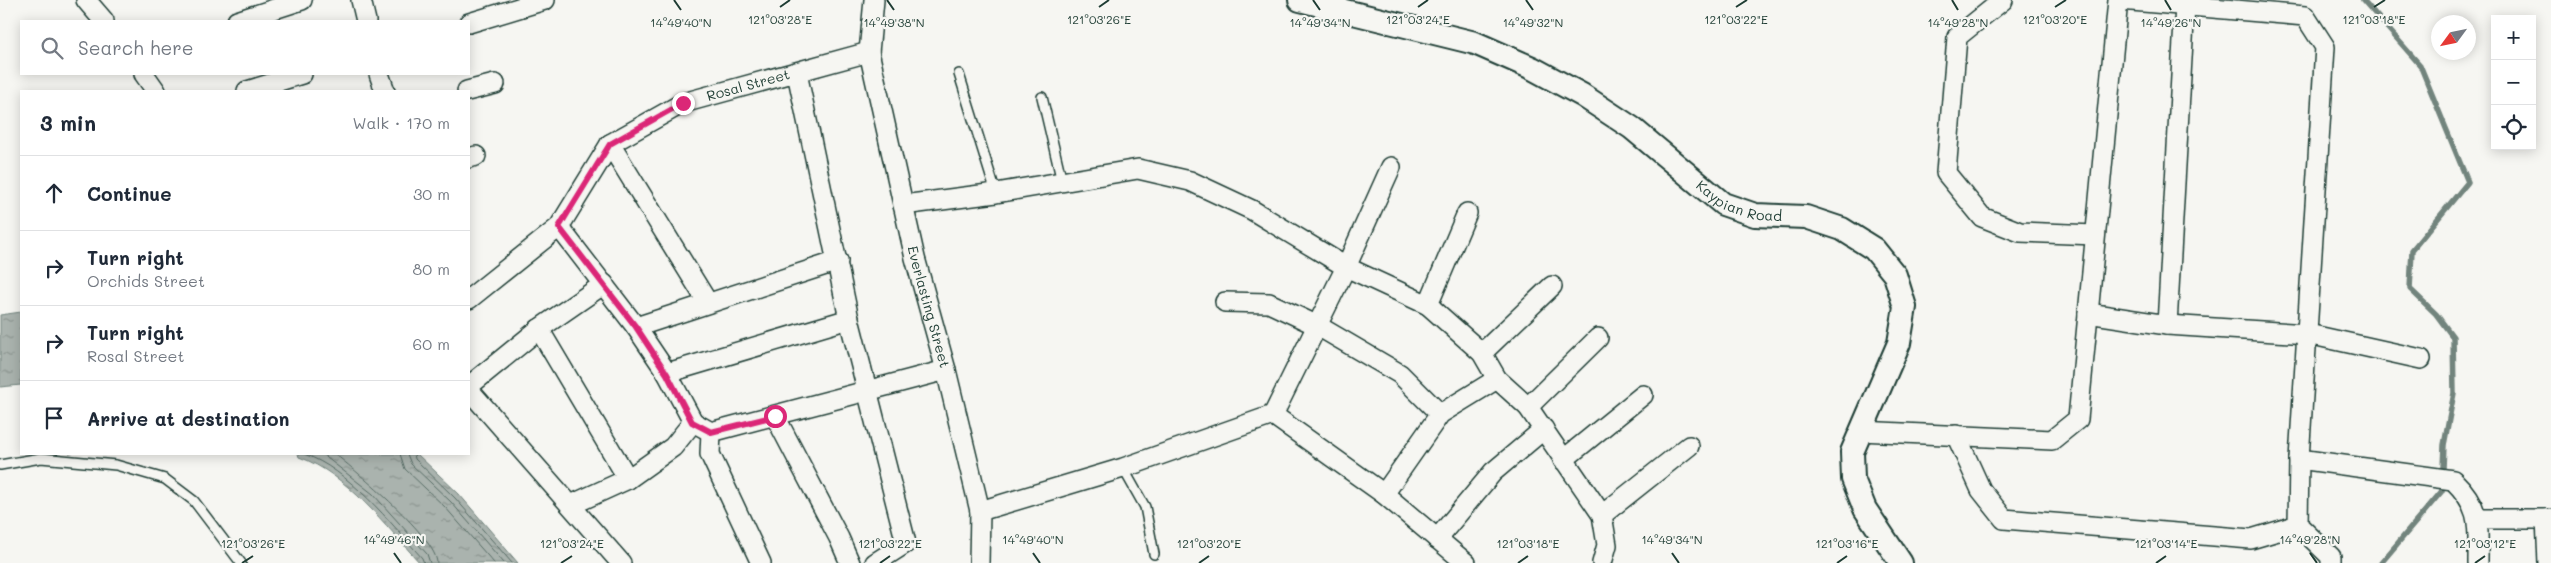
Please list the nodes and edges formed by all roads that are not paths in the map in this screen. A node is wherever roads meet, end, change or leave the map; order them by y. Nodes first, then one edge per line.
1 (86, 0) edge
2 (302, 0) edge
3 (361, 0) edge
4 (545, 0) edge
5 (874, 0) edge
6 (1300, 0) edge
7 (2003, 0) edge
8 (2119, 0) edge
9 (2185, 5) junction
10 (103, 20) edge
11 (240, 20) edge
12 (366, 20) edge
13 (470, 23) edge
14 (868, 52) junction
15 (797, 73) junction
16 (959, 74) dead end
17 (145, 75) edge
18 (299, 75) edge
19 (379, 75) edge
20 (494, 84) dead end
21 (155, 90) edge
22 (250, 90) edge
23 (384, 90) edge
24 (470, 90) edge
25 (1042, 96) dead end
26 (610, 144) junction
27 (1391, 167) dead end
28 (1062, 182) junction
29 (996, 193) junction
30 (903, 204) junction
31 (1467, 213) dead end
32 (559, 227) junction
33 (2095, 235) junction
34 (838, 261) junction
35 (1346, 267) junction
36 (604, 284) junction
37 (1552, 286) dead end
38 (470, 298) edge
39 (1225, 302) dead end
40 (708, 303) junction
41 (1428, 305) junction
42 (2088, 313) junction
43 (849, 319) junction
44 (2167, 325) junction
45 (1318, 326) junction
46 (636, 327) junction
47 (538, 329) junction
48 (2308, 334) junction
49 (1598, 338) dead end
50 (1482, 353) junction
51 (2421, 359) dead end
52 (946, 370) junction
53 (667, 374) junction
54 (1497, 379) junction
55 (470, 387) edge
56 (470, 389) edge
57 (868, 390) junction
58 (1643, 395) dead end
59 (1528, 406) junction
60 (1440, 414) junction
61 (1273, 415) junction
62 (775, 416) junction
63 (692, 422) junction
64 (1544, 429) junction
65 (1860, 431) junction
66 (711, 432) junction
67 (1956, 435) junction
68 (1689, 446) dead end
69 (2299, 459) junction
70 (1563, 460) junction
71 (0, 465) edge
72 (1123, 468) junction
73 (628, 478) junction
74 (1384, 494) junction
75 (571, 505) junction
76 (980, 511) junction
77 (1602, 515) junction
78 (2478, 519) junction
79 (2549, 519) edge
80 (2298, 525) junction
81 (1437, 539) junction
82 (1154, 554) dead end
83 (755, 561) edge
84 (241, 563) edge
85 (620, 563) edge
86 (850, 563) edge
87 (875, 563) edge
88 (979, 563) edge
89 (1466, 563) edge
90 (1602, 563) edge
91 (1900, 563) edge
92 (2331, 563) edge
93 (2478, 563) edge
94 (2548, 563) edge

1 - 10 street
2 - 11 street
3 - 12 street
4 - 13 street
5 - 14 street, Everlasting Street
6 - 65 street, Kaypian Road
7 - 33 street
8 - 9 street
8 - 33 street
9 - 44 street
9 - 48 street
14 - 15 street, Rosal Street
14 - 30 street, Everlasting Street
15 - 26 street, Rosal Street
15 - 34 street
16 - 29 lane
17 - 21 street
18 - 22 street
19 - 23 street
20 - 24 street
25 - 28 lane
26 - 32 street, Rosal Street
26 - 40 street
27 - 35 street
28 - 29 street
28 - 35 street
29 - 30 street
30 - 52 street, Everlasting Street
31 - 41 street
32 - 36 street
32 - 38 street, Rosal Street
33 - 42 street
34 - 40 street
34 - 43 street
35 - 41 street
35 - 45 street
36 - 46 street
36 - 47 street
37 - 50 street
39 - 45 street
40 - 46 street
41 - 50 street
42 - 44 street
42 - 67 street
43 - 53 street
43 - 57 street
44 - 48 street
45 - 60 street
45 - 61 street
46 - 53 street
47 - 55 street
47 - 73 street
48 - 51 street
48 - 69 street
49 - 59 street
50 - 54 street
52 - 57 street
52 - 76 street, Everlasting Street
53 - 63 street
54 - 59 street
54 - 60 street
56 - 75 street
57 - 62 street
57 - 87 street
58 - 70 street
59 - 64 street
60 - 74 street
61 - 72 street
61 - 74 street
62 - 66 street
62 - 86 street
63 - 66 street
63 - 73 street
64 - 70 street
64 - 81 street
65 - 67 street
65 - 91 street, Kaypian Road
66 - 83 street
67 - 80 street
68 - 77 street
69 - 78 street
69 - 80 street
70 - 77 street
71 - 84 lane
72 - 76 street
72 - 82 lane
73 - 75 street
74 - 81 street
75 - 85 street
76 - 88 street, Everlasting Street
77 - 90 street
78 - 79 street
78 - 93 street
79 - 94 street
80 - 92 street
81 - 89 street

